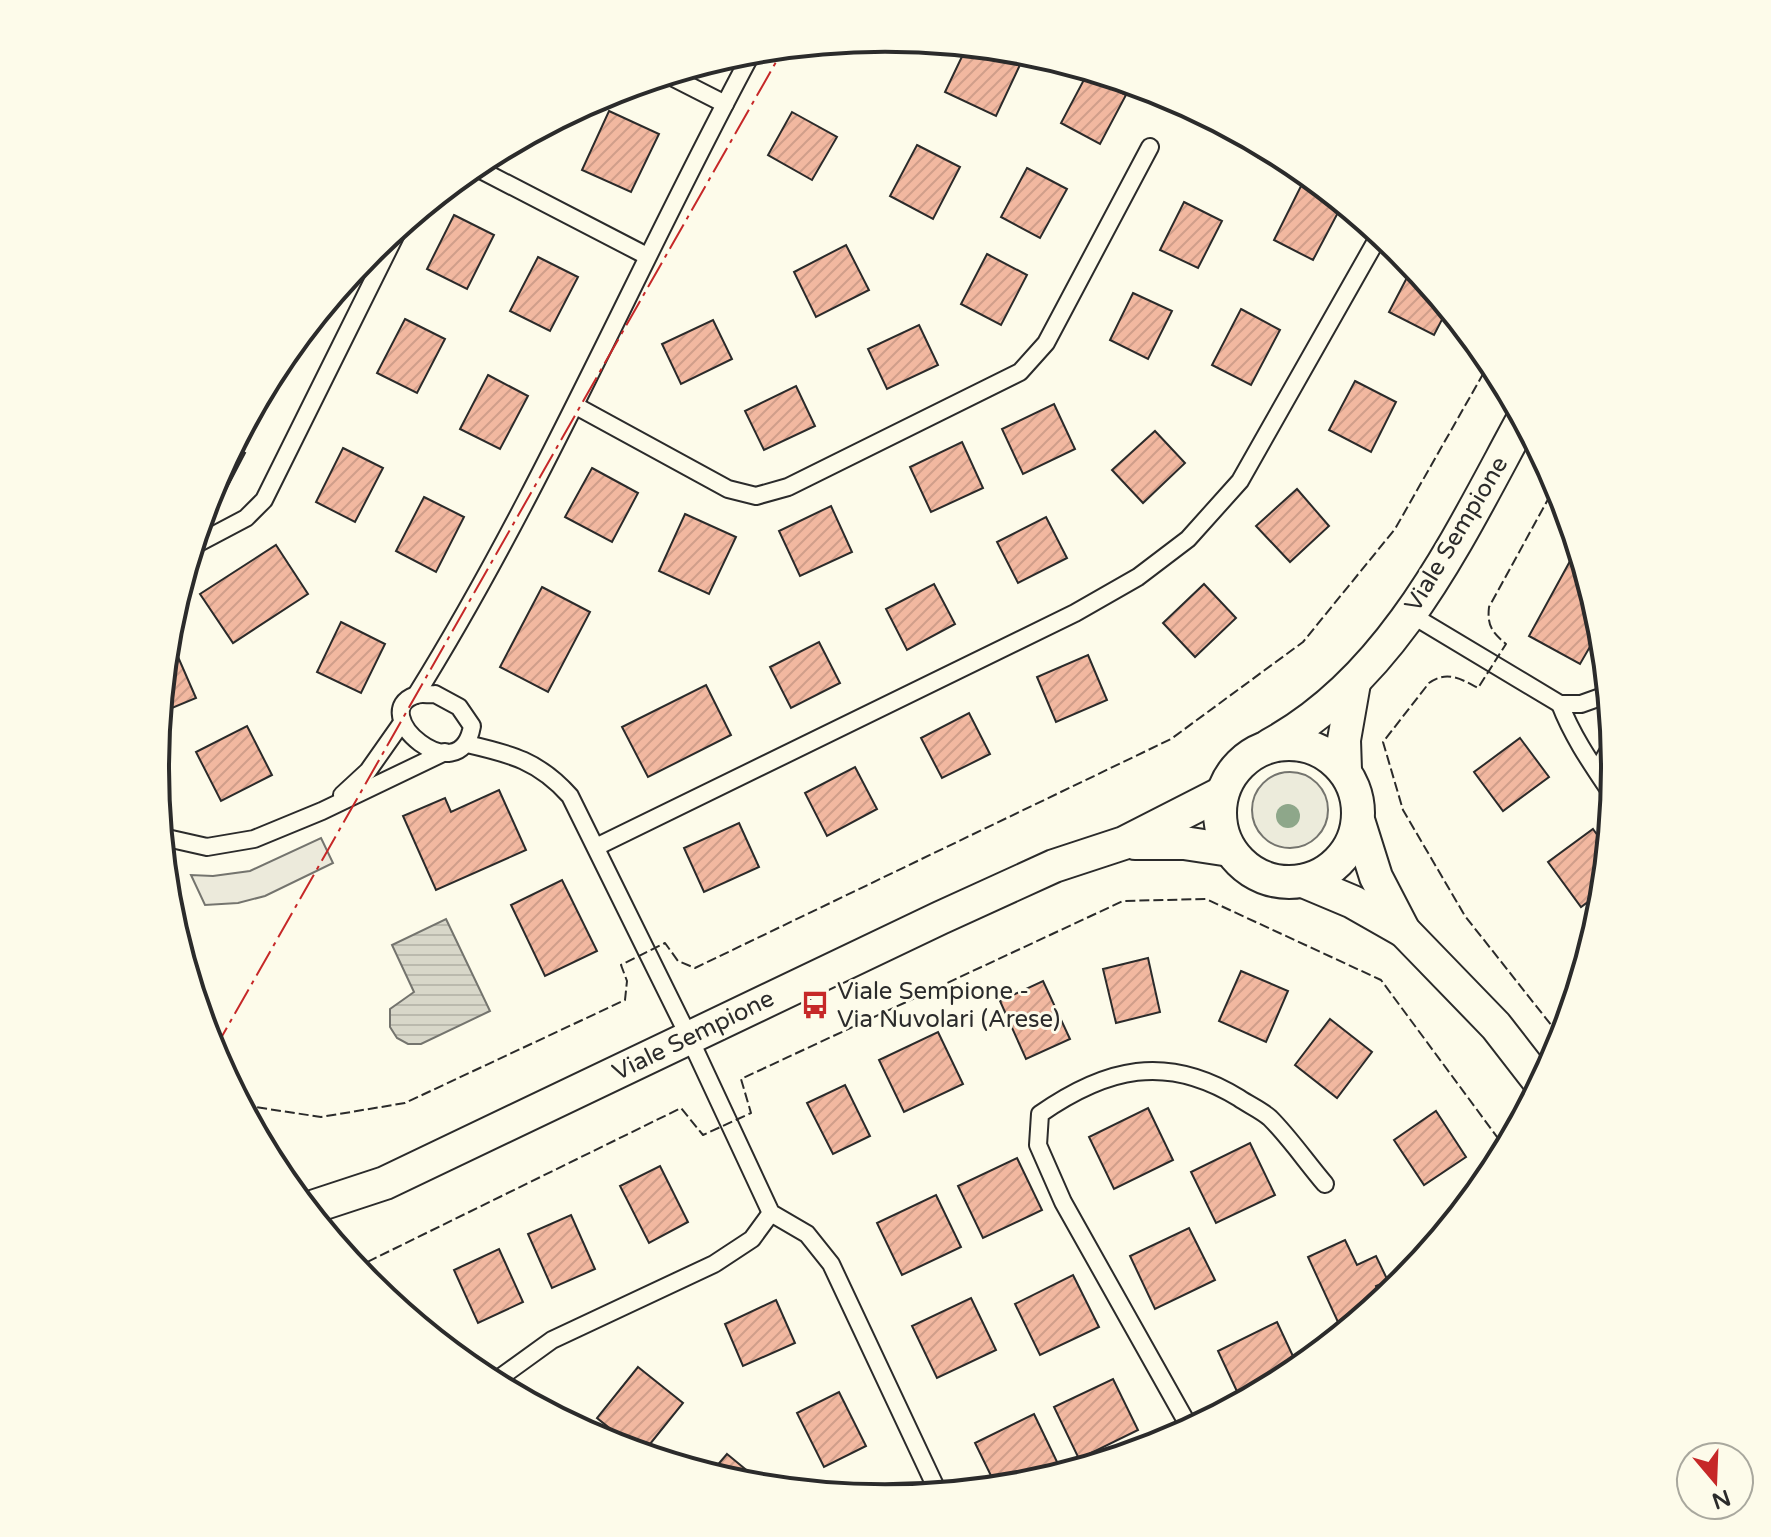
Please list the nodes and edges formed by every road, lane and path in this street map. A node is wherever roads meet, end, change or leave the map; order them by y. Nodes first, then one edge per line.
1 (745, 66) edge
2 (681, 82) edge
3 (725, 104) junction
4 (1150, 147) dead end
5 (487, 173) edge
6 (1374, 245) edge
7 (385, 256) edge
8 (647, 256) junction
9 (576, 406) junction
10 (1517, 430) edge
11 (207, 539) edge
12 (1410, 614) junction
13 (450, 639) junction
14 (1354, 683) junction
15 (435, 694) junction
16 (416, 695) junction
17 (1598, 698) edge
18 (1560, 704) junction
19 (401, 724) junction
20 (467, 744) junction
21 (1270, 745) junction
22 (445, 752) junction
23 (1602, 763) edge
24 (1345, 770) junction
25 (1597, 771) junction
26 (1602, 778) edge
27 (1222, 793) junction
28 (322, 811) junction
29 (1359, 823) junction
30 (173, 839) edge
31 (1124, 843) junction
32 (596, 847) junction
33 (1230, 850) junction
34 (1303, 881) junction
35 (1404, 931) junction
36 (689, 1037) junction
37 (1533, 1074) edge
38 (1325, 1184) dead end
39 (317, 1205) edge
40 (771, 1213) junction
41 (503, 1374) edge
42 (1185, 1419) edge
43 (934, 1483) edge

1 - 3 lane
2 - 3 lane
3 - 8 lane
4 - 9 lane
5 - 8 lane
6 - 32 lane
7 - 11 lane
8 - 9 lane
9 - 13 lane
10 - 12 street, Viale Sempione
12 - 14 street, Viale Sempione
12 - 18 lane
13 - 15 lane
13 - 16 lane
14 - 21 street, Viale Sempione
14 - 24 street, Viale Sempione
15 - 16 lane
15 - 20 lane
16 - 19 lane
17 - 18 lane
18 - 25 lane
19 - 22 lane
19 - 28 lane
20 - 22 lane
20 - 32 lane
21 - 24 street
21 - 27 street
22 - 28 lane
23 - 25 lane
24 - 29 street
25 - 26 lane
27 - 31 street, Viale Sempione
27 - 33 street
28 - 30 lane
29 - 34 street
29 - 35 street
31 - 33 street, Viale Sempione
31 - 36 street, Viale Sempione
32 - 36 lane
33 - 34 street
34 - 35 street
35 - 37 street
36 - 39 street, Viale Sempione
36 - 40 lane
38 - 42 lane
40 - 41 lane
40 - 43 lane

